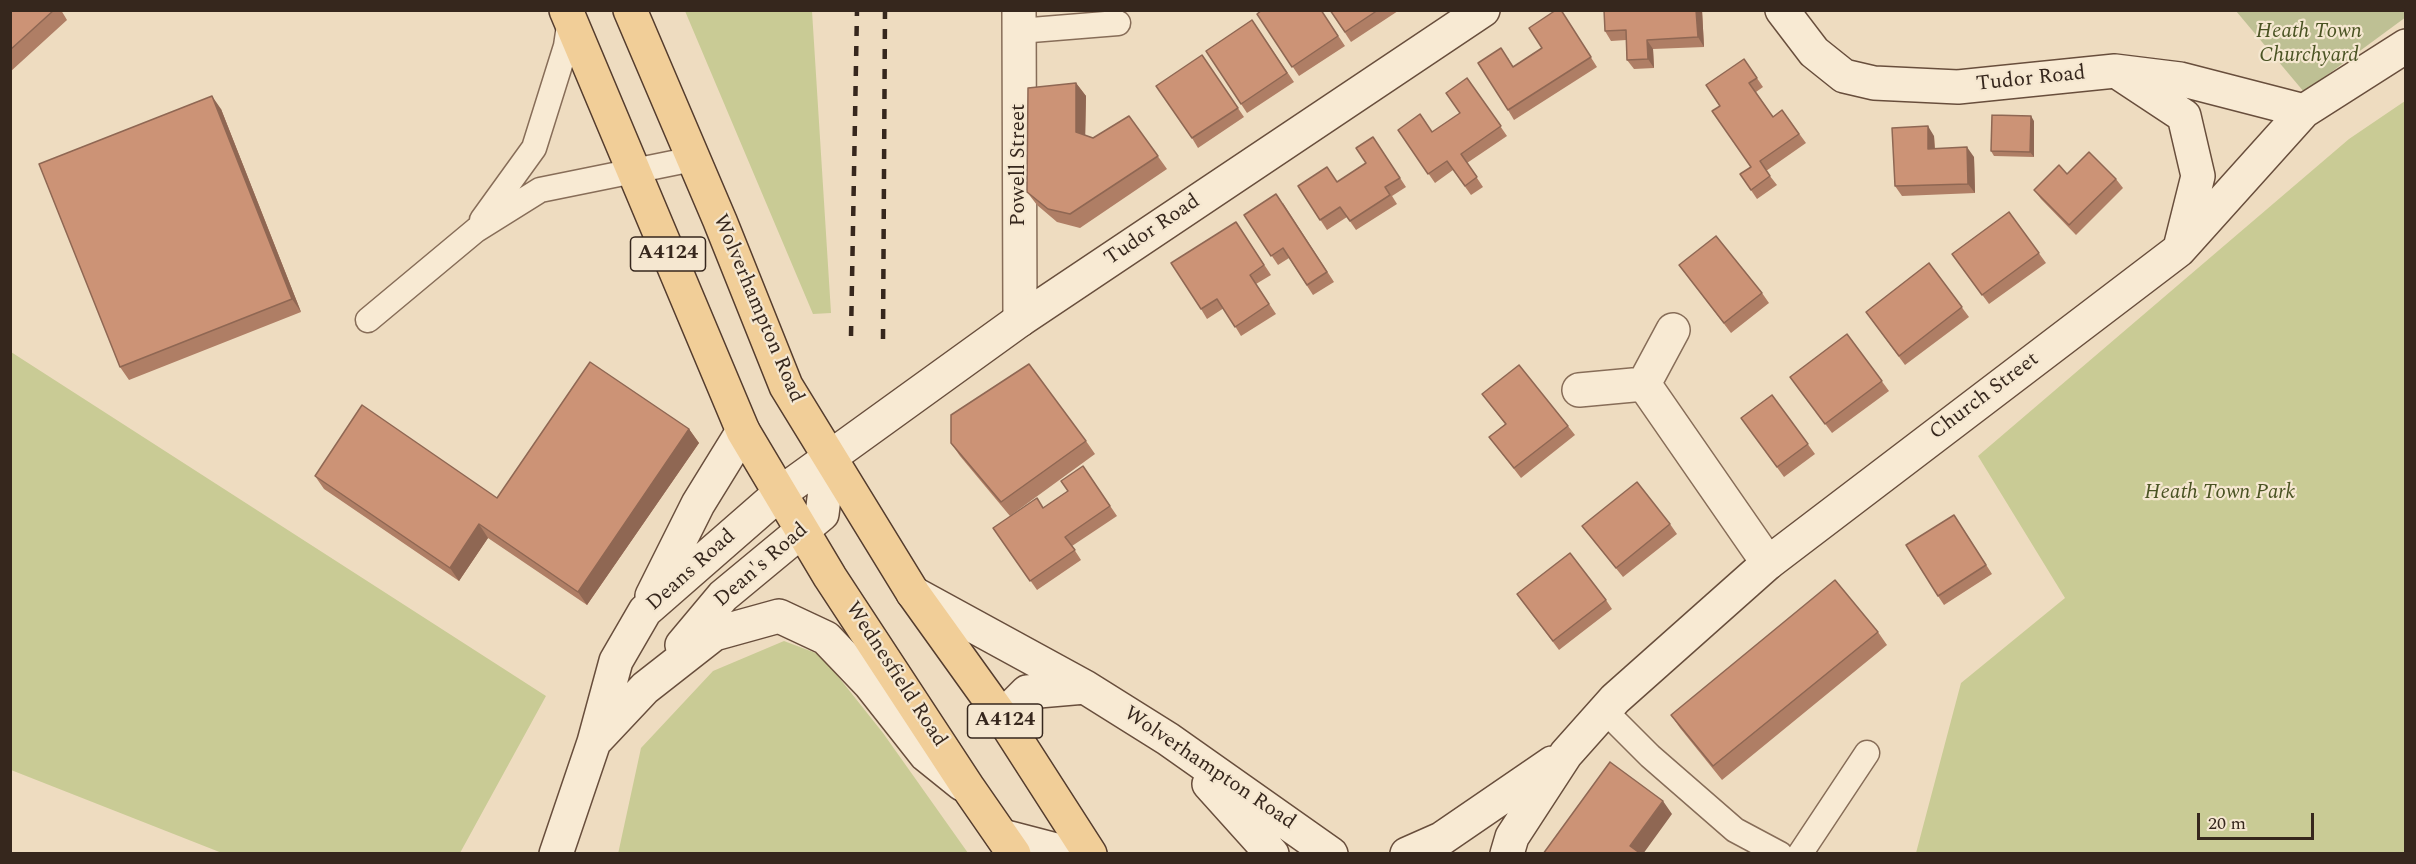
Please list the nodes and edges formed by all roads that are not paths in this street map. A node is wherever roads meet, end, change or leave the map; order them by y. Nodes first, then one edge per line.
1 (630, 10) edge
2 (1482, 10) edge
3 (1782, 10) edge
4 (568, 15) edge
5 (1019, 21) edge
6 (1118, 23) dead end
7 (2406, 46) edge
8 (2115, 71) junction
9 (2304, 111) junction
10 (693, 159) junction
11 (633, 170) junction
12 (476, 230) junction
13 (2179, 250) junction
14 (368, 320) dead end
15 (1020, 320) junction
16 (1673, 330) dead end
17 (1644, 384) junction
18 (1580, 390) dead end
19 (743, 431) junction
20 (829, 459) junction
21 (779, 494) junction
22 (802, 532) junction
23 (1768, 562) junction
24 (913, 593) junction
25 (645, 611) junction
26 (1085, 687) junction
27 (645, 688) junction
28 (1605, 711) junction
29 (1002, 717) junction
30 (1168, 739) junction
31 (594, 742) junction
32 (1867, 753) dead end
33 (1566, 754) junction
34 (969, 789) junction
35 (1008, 845) edge
36 (556, 854) edge
37 (1071, 854) edge
38 (1090, 854) edge
39 (1272, 854) edge
40 (1331, 854) edge
41 (1407, 854) edge
42 (1507, 854) edge
43 (1780, 854) edge
44 (1800, 854) edge

1 - 10 main road, Wolverhampton Road / A4124
2 - 15 street, Tudor Road
3 - 8 street, Tudor Road
4 - 11 main road, A4124
4 - 12 lane
5 - 6 lane
5 - 15 street, Powell Street
7 - 9 street, Church Street
8 - 9 street, Tudor Road
8 - 13 street
9 - 13 street, Church Street
10 - 11 lane
10 - 20 main road, Wolverhampton Road / A4124
11 - 12 lane
11 - 19 main road, A4124
12 - 14 lane
13 - 23 street, Church Street
15 - 20 street, Tudor Road
16 - 17 street
17 - 18 street
17 - 23 street
19 - 21 main road, A4124
19 - 25 street
20 - 21 street, Deans Road
20 - 22 street, Dean's Road
20 - 24 main road, Wolverhampton Road / A4124
21 - 22 main road, Wednesfield Road / A4124
21 - 25 street, Deans Road
22 - 27 street, Dean's Road
22 - 34 main road, Wednesfield Road / A4124
23 - 28 street, Church Street
24 - 26 street, Wolverhampton Road
24 - 29 main road, Wolverhampton Road / A4124
25 - 31 street, Deans Road
26 - 29 street
26 - 30 street, Wolverhampton Road
27 - 31 street, Dean's Road
27 - 34 street, Dean's Road
28 - 33 street, Church Street
28 - 43 lane
29 - 38 main road, Wolverhampton Road / A4124
30 - 39 street
30 - 40 street, Wolverhampton Road
31 - 36 street, Deans Road
32 - 44 lane
33 - 41 street, Church Street
33 - 42 street, Church Street
34 - 35 main road, Wednesfield Road / A4124
35 - 37 street

